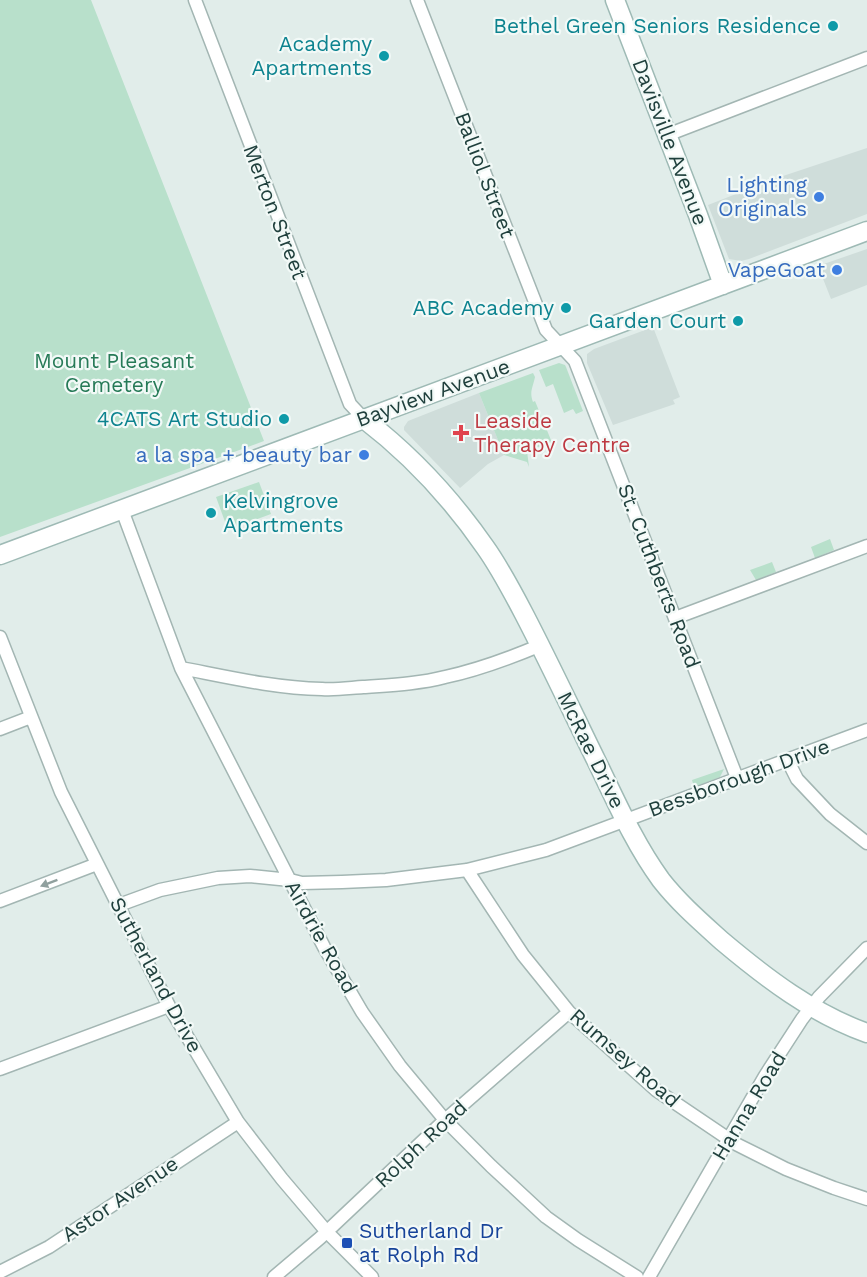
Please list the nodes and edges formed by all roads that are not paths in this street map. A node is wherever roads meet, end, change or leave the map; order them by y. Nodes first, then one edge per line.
1 (195, 0) edge
2 (417, 0) edge
3 (615, 0) edge
4 (867, 58) edge
5 (667, 135) junction
6 (867, 231) edge
7 (723, 285) junction
8 (560, 346) junction
9 (364, 419) junction
10 (122, 510) junction
11 (867, 546) edge
12 (0, 555) edge
13 (675, 618) junction
14 (0, 637) edge
15 (541, 645) junction
16 (181, 668) junction
17 (31, 717) junction
18 (0, 729) edge
19 (867, 730) edge
20 (788, 760) junction
21 (737, 778) junction
22 (626, 821) junction
23 (867, 843) edge
24 (98, 864) junction
25 (467, 870) junction
26 (290, 880) junction
27 (0, 901) edge
28 (118, 905) junction
29 (867, 948) edge
30 (169, 1006) junction
31 (812, 1007) junction
32 (569, 1012) junction
33 (867, 1033) edge
34 (0, 1069) edge
35 (445, 1120) junction
36 (238, 1122) junction
37 (729, 1140) junction
38 (867, 1199) edge
39 (327, 1232) junction
40 (0, 1272) edge
41 (274, 1277) edge
42 (372, 1277) edge
43 (637, 1277) edge
44 (649, 1277) edge

1 - 9 street, Merton Street
2 - 8 street, Balliol Street
3 - 5 street, Davisville Avenue
4 - 5 street
5 - 7 street, Davisville Avenue
6 - 7 street, Bayview Avenue
7 - 8 street, Bayview Avenue
8 - 9 street, Bayview Avenue
8 - 13 street, St. Cuthberts Road
9 - 10 street, Bayview Avenue
9 - 15 street, McRae Drive
10 - 12 street, Bayview Avenue
10 - 16 street, Airdrie Road
11 - 13 street
13 - 21 street, St. Cuthberts Road
14 - 17 street, Sutherland Drive
15 - 16 street
15 - 22 street, McRae Drive
16 - 26 street, Airdrie Road
17 - 18 street
17 - 24 street, Sutherland Drive
19 - 20 street, Bessborough Drive
20 - 21 street, Bessborough Drive
20 - 23 street
21 - 22 street, Bessborough Drive
22 - 25 street, Bessborough Drive
22 - 31 street, McRae Drive
24 -> 27 street
24 - 28 street, Sutherland Drive
25 - 26 street, Bessborough Drive
25 - 32 street, Rumsey Road
26 - 28 street, Bessborough Drive
26 - 35 street, Airdrie Road
28 - 30 street, Sutherland Drive
29 - 31 street, Hanna Road
30 - 34 street
30 - 36 street, Sutherland Drive
31 - 33 street, McRae Drive
31 - 37 street, Hanna Road
32 - 35 street, Rolph Road
32 - 37 street, Rumsey Road
35 - 39 street, Rolph Road
35 - 43 street, Airdrie Road
36 - 39 street, Sutherland Drive
36 - 40 street, Astor Avenue
37 - 38 street, Rumsey Road
37 - 44 street, Hanna Road
39 - 41 street, Rolph Road
39 - 42 street, Sutherland Drive

